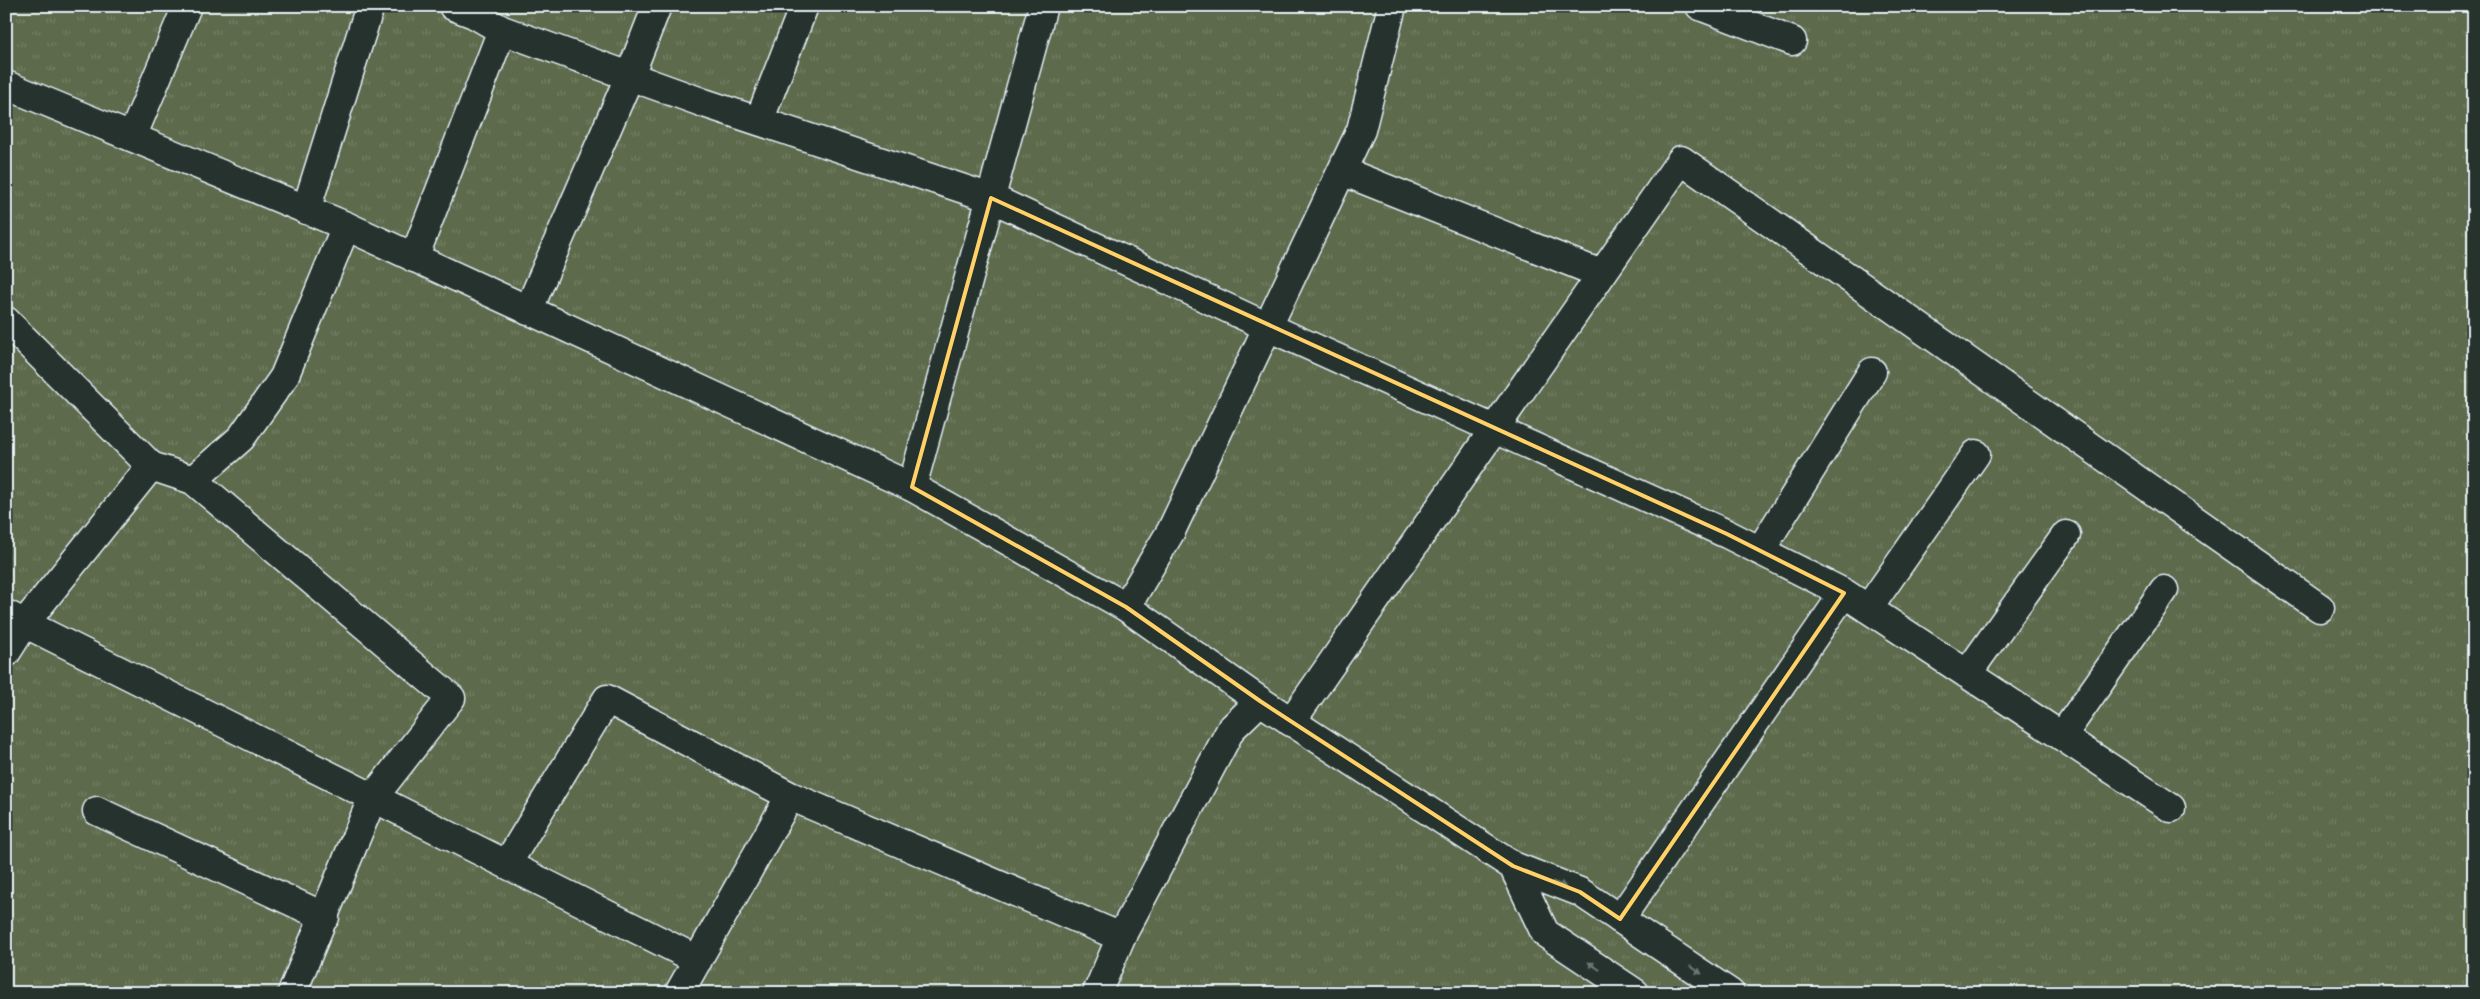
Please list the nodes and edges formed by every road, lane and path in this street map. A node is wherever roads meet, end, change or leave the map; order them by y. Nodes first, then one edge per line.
1 (187, 6) edge
2 (370, 6) edge
3 (453, 6) edge
4 (657, 6) edge
5 (804, 6) edge
6 (1043, 6) edge
7 (1392, 6) edge
8 (1700, 6) edge
9 (502, 30) junction
10 (1792, 40) dead end
11 (630, 75) junction
12 (6, 85) edge
13 (759, 121) junction
14 (132, 137) junction
15 (1342, 171) junction
16 (991, 198) junction
17 (306, 210) junction
18 (346, 226) junction
19 (414, 258) junction
20 (1601, 274) junction
21 (528, 310) junction
22 (6, 321) edge
23 (1268, 327) junction
24 (1872, 372) dead end
25 (1494, 429) junction
26 (1976, 454) dead end
27 (151, 466) junction
28 (193, 480) junction
29 (912, 487) junction
30 (2066, 535) dead end
31 (1760, 551) junction
32 (2164, 590) dead end
33 (1844, 593) junction
34 (1126, 607) junction
35 (2320, 608) dead end
36 (1868, 609) junction
37 (16, 618) edge
38 (6, 653) edge
39 (1967, 674) junction
40 (1260, 701) junction
41 (1292, 722) junction
42 (2062, 736) junction
43 (790, 796) junction
44 (372, 799) junction
45 (2171, 808) dead end
46 (97, 811) dead end
47 (508, 864) junction
48 (1513, 866) junction
49 (325, 917) junction
50 (1620, 919) junction
51 (1121, 937) junction
52 (698, 960) junction
53 (292, 993) edge
54 (679, 993) edge
55 (1097, 993) edge
56 (1635, 993) edge
57 (1730, 993) edge

1 - 14 street
2 - 17 street
3 - 9 street
4 - 11 street
5 - 13 street
6 - 16 street
7 - 15 street
8 - 10 street
9 - 11 street
9 - 19 street
11 - 13 street
11 - 21 street
12 - 14 street
13 - 16 street
14 - 17 street
15 - 20 street
15 - 23 street
16 - 23 street
16 - 29 street
17 - 18 street
18 - 19 street
18 - 28 street
19 - 21 street
20 - 25 street
20 - 35 street
21 - 29 street
22 - 27 street
23 - 25 street
23 - 34 street
24 - 31 street
25 - 31 street
25 - 41 street
26 - 36 street
27 - 28 street
27 - 37 street
28 - 44 street
29 - 34 street
30 - 39 street
31 - 33 street
32 - 42 street
33 - 36 street
33 - 50 street
34 - 40 street
36 - 39 street
37 - 38 street
37 - 44 street
39 - 42 street
40 - 41 street
40 - 51 street
41 - 48 street
42 - 45 street
43 - 47 street
43 - 51 street
43 - 52 street
44 - 47 street
44 - 49 street
46 - 49 street
47 - 52 street
48 -> 50 street
56 -> 48 street
49 - 53 street
50 -> 57 street
51 - 55 street
52 - 54 street

